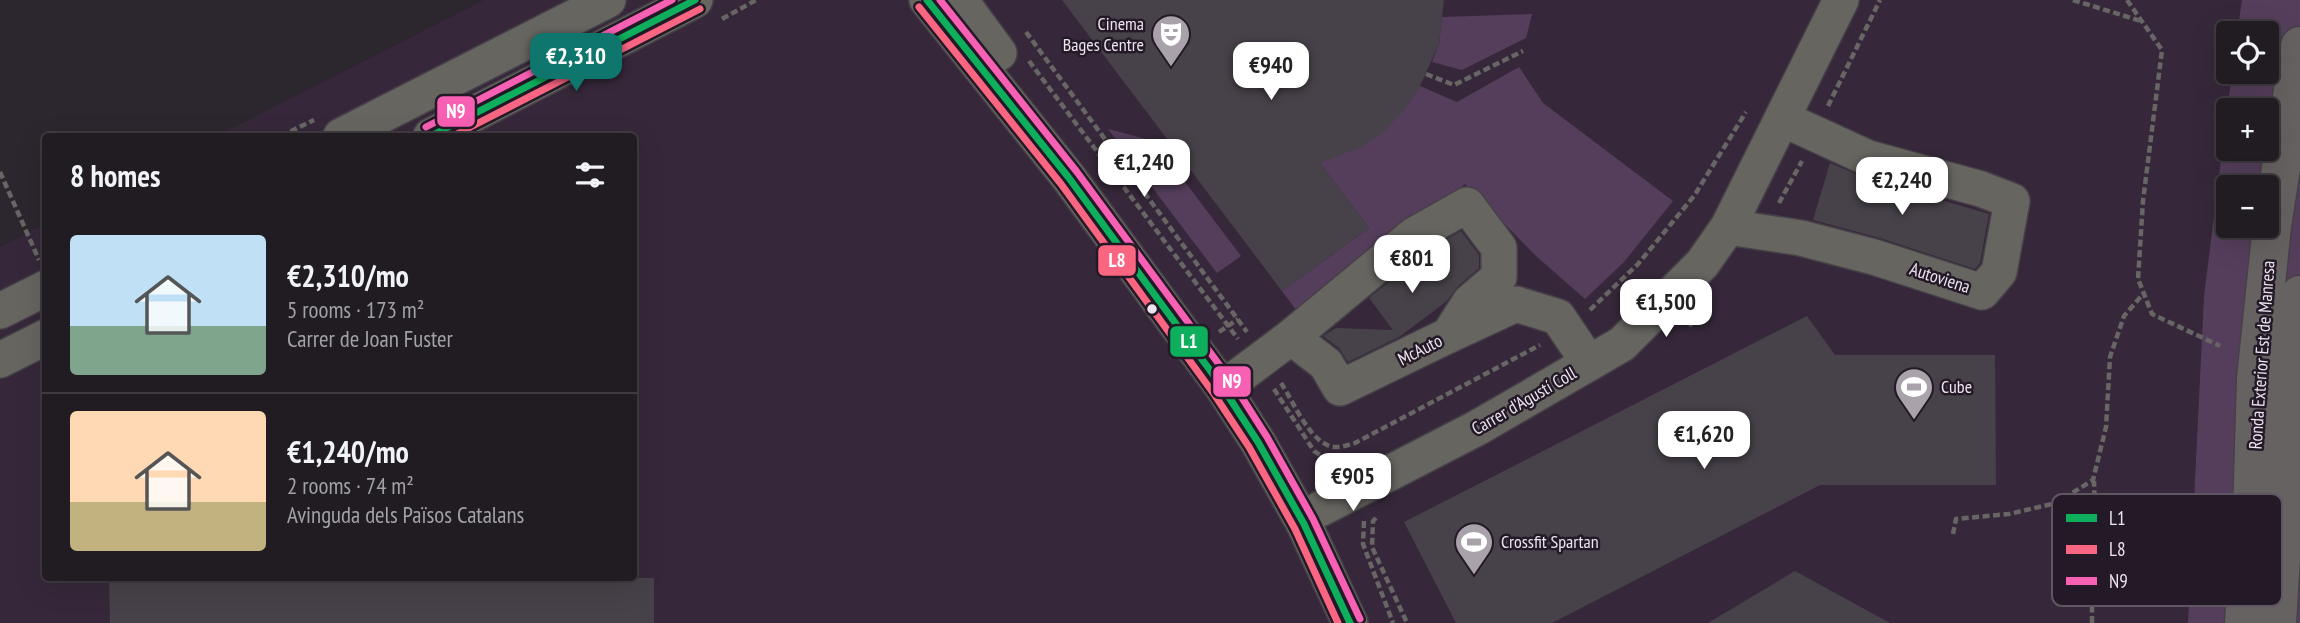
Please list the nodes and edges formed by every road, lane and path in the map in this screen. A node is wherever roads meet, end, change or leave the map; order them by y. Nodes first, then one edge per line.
1 (608, 0) edge
2 (695, 0) edge
3 (740, 0) edge
4 (757, 0) edge
5 (927, 0) edge
6 (960, 0) edge
7 (1841, 0) edge
8 (2073, 0) edge
9 (2127, 0) edge
10 (2142, 21) junction
11 (1019, 22) dead end
12 (2300, 46) edge
13 (1523, 51) dead end
14 (1426, 74) dead end
15 (1750, 107) dead end
16 (1783, 119) junction
17 (347, 133) edge
18 (437, 133) edge
19 (0, 172) edge
20 (1728, 227) junction
21 (42, 274) edge
22 (2144, 293) junction
23 (2300, 295) edge
24 (0, 311) edge
25 (1568, 330) junction
26 (1449, 335) junction
27 (1291, 337) junction
28 (42, 339) edge
29 (1252, 341) dead end
30 (2220, 346) dead end
31 (0, 360) edge
32 (1589, 363) junction
33 (1274, 373) dead end
34 (1231, 382) junction
35 (2094, 480) junction
36 (2071, 494) edge
37 (2094, 494) edge
38 (2253, 494) edge
39 (2052, 504) edge
40 (1320, 509) junction
41 (1368, 514) dead end
42 (1378, 514) dead end
43 (1953, 534) dead end
44 (2282, 541) edge
45 (1350, 623) edge
46 (1371, 623) edge
47 (1393, 623) edge
48 (1407, 623) edge

1 - 17 street
2 - 18 street
3 - 4 path
5 - 34 street
6 - 34 street
7 - 16 street, Carrer d'Agustí Coll
8 - 10 path
9 - 10 path
10 - 22 path
11 - 29 path
12 - 38 highway, Ronda Exterior Est de Manresa
13 - 14 path
15 - 25 path
16 - 20 street, Carrer d'Agustí Coll
16 - 20 street, Autoviena
19 - 21 path
20 - 32 street, Carrer d'Agustí Coll
21 - 24 street
22 - 30 path
22 - 35 path
23 - 44 highway, Ronda Exterior Est de Manresa
25 - 26 street
25 - 32 street
25 - 33 path
26 - 27 street, McAuto
26 - 27 street, McAuto
27 - 34 street, McAuto
28 - 31 street
32 - 40 street, Carrer d'Agustí Coll
34 - 40 street
34 - 45 street
35 - 36 path
35 - 37 path
39 - 43 path
40 - 46 street
41 - 47 path
42 - 48 path

